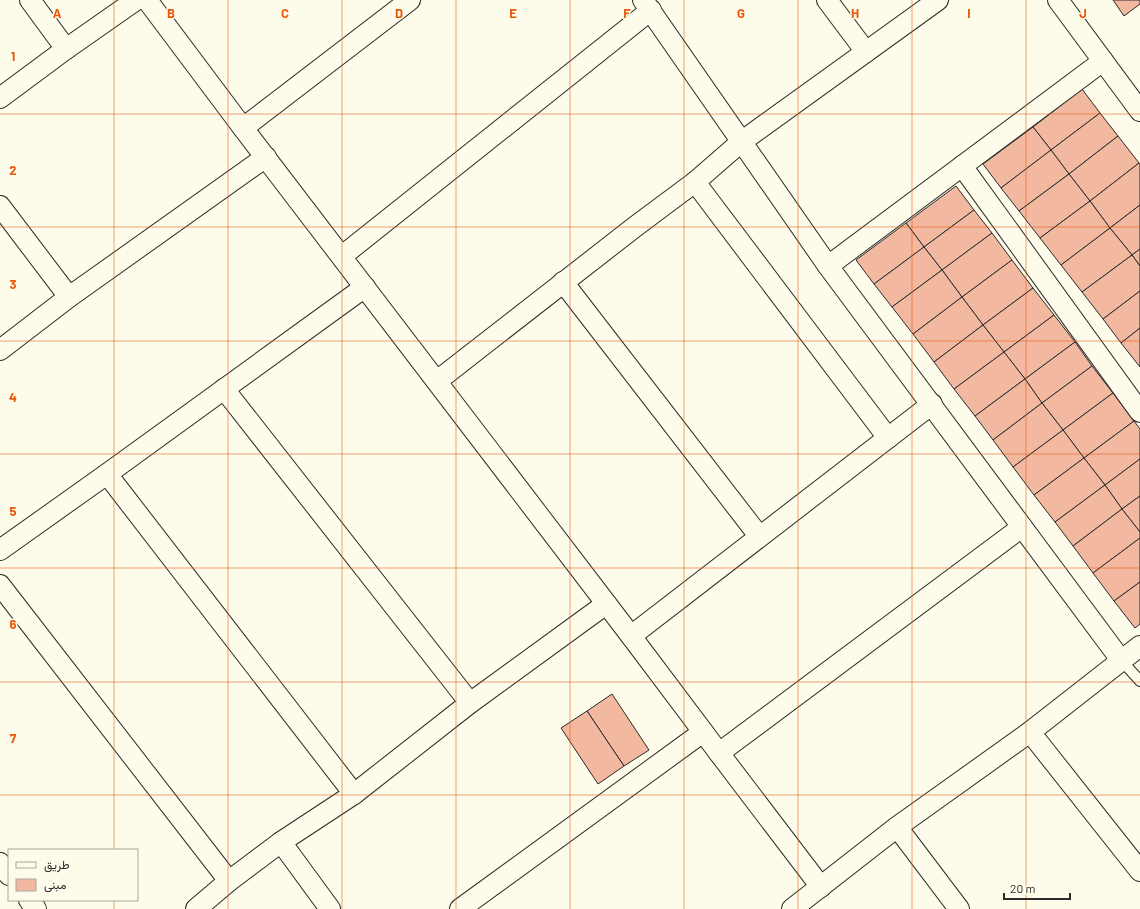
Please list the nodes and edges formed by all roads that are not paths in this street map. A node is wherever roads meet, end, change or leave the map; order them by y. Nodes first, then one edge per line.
1 (30, 0) edge
2 (136, 0) edge
3 (147, 0) edge
4 (410, 0) edge
5 (827, 0) edge
6 (938, 0) edge
7 (1058, 0) edge
8 (647, 5) edge
9 (66, 49) junction
10 (866, 52) junction
11 (1103, 61) junction
12 (0, 98) edge
13 (1140, 111) edge
14 (243, 128) junction
15 (741, 142) junction
16 (266, 157) junction
17 (962, 166) junction
18 (695, 182) junction
19 (0, 206) edge
20 (342, 256) junction
21 (828, 266) junction
22 (563, 282) junction
23 (365, 287) junction
24 (69, 297) junction
25 (0, 350) edge
26 (437, 381) junction
27 (224, 389) junction
28 (932, 404) junction
29 (1140, 412) edge
30 (888, 438) junction
31 (107, 474) junction
32 (1022, 527) junction
33 (760, 536) junction
34 (0, 550) edge
35 (0, 585) edge
36 (606, 604) junction
37 (631, 636) junction
38 (1140, 646) edge
39 (1122, 660) junction
40 (1140, 681) edge
41 (470, 702) junction
42 (703, 732) junction
43 (1030, 732) junction
44 (719, 753) junction
45 (354, 794) junction
46 (897, 827) junction
47 (281, 842) junction
48 (0, 863) edge
49 (1140, 871) edge
50 (8, 874) edge
51 (229, 881) junction
52 (821, 887) junction
53 (30, 901) edge
54 (36, 909) edge
55 (196, 909) edge
56 (330, 909) edge
57 (460, 909) edge
58 (792, 909) edge
59 (959, 909) edge

1 - 9 street
2 - 9 street
3 - 14 street
4 - 14 street
5 - 10 street
6 - 10 street
7 - 11 street
8 - 15 street
8 - 20 street
9 - 12 street
10 - 15 street
11 - 13 street
11 - 17 street
14 - 16 street
15 - 18 street
15 - 21 street
16 - 20 street
16 - 24 street
17 - 21 street
17 - 29 street
18 - 22 street
18 - 30 street
19 - 24 street
20 - 23 street
21 - 28 street
22 - 26 street
22 - 33 street
23 - 26 street
23 - 27 street
24 - 25 street
26 - 36 street
27 - 31 street
27 - 41 street
28 - 30 street
28 - 32 street
30 - 33 street
31 - 34 street
31 - 45 street
32 - 39 street
32 - 44 street
33 - 37 street
35 - 51 street
36 - 37 street
36 - 41 street
37 - 42 street
38 - 39 street
39 - 40 lane
39 - 43 street
41 - 45 street
42 - 44 street
42 - 57 street
43 - 46 street
43 - 49 street
44 - 52 street
45 - 47 street
46 - 52 street
46 - 59 street
47 - 51 street
47 - 56 street
48 - 50 street
51 - 55 street
52 - 58 street
53 - 54 street

